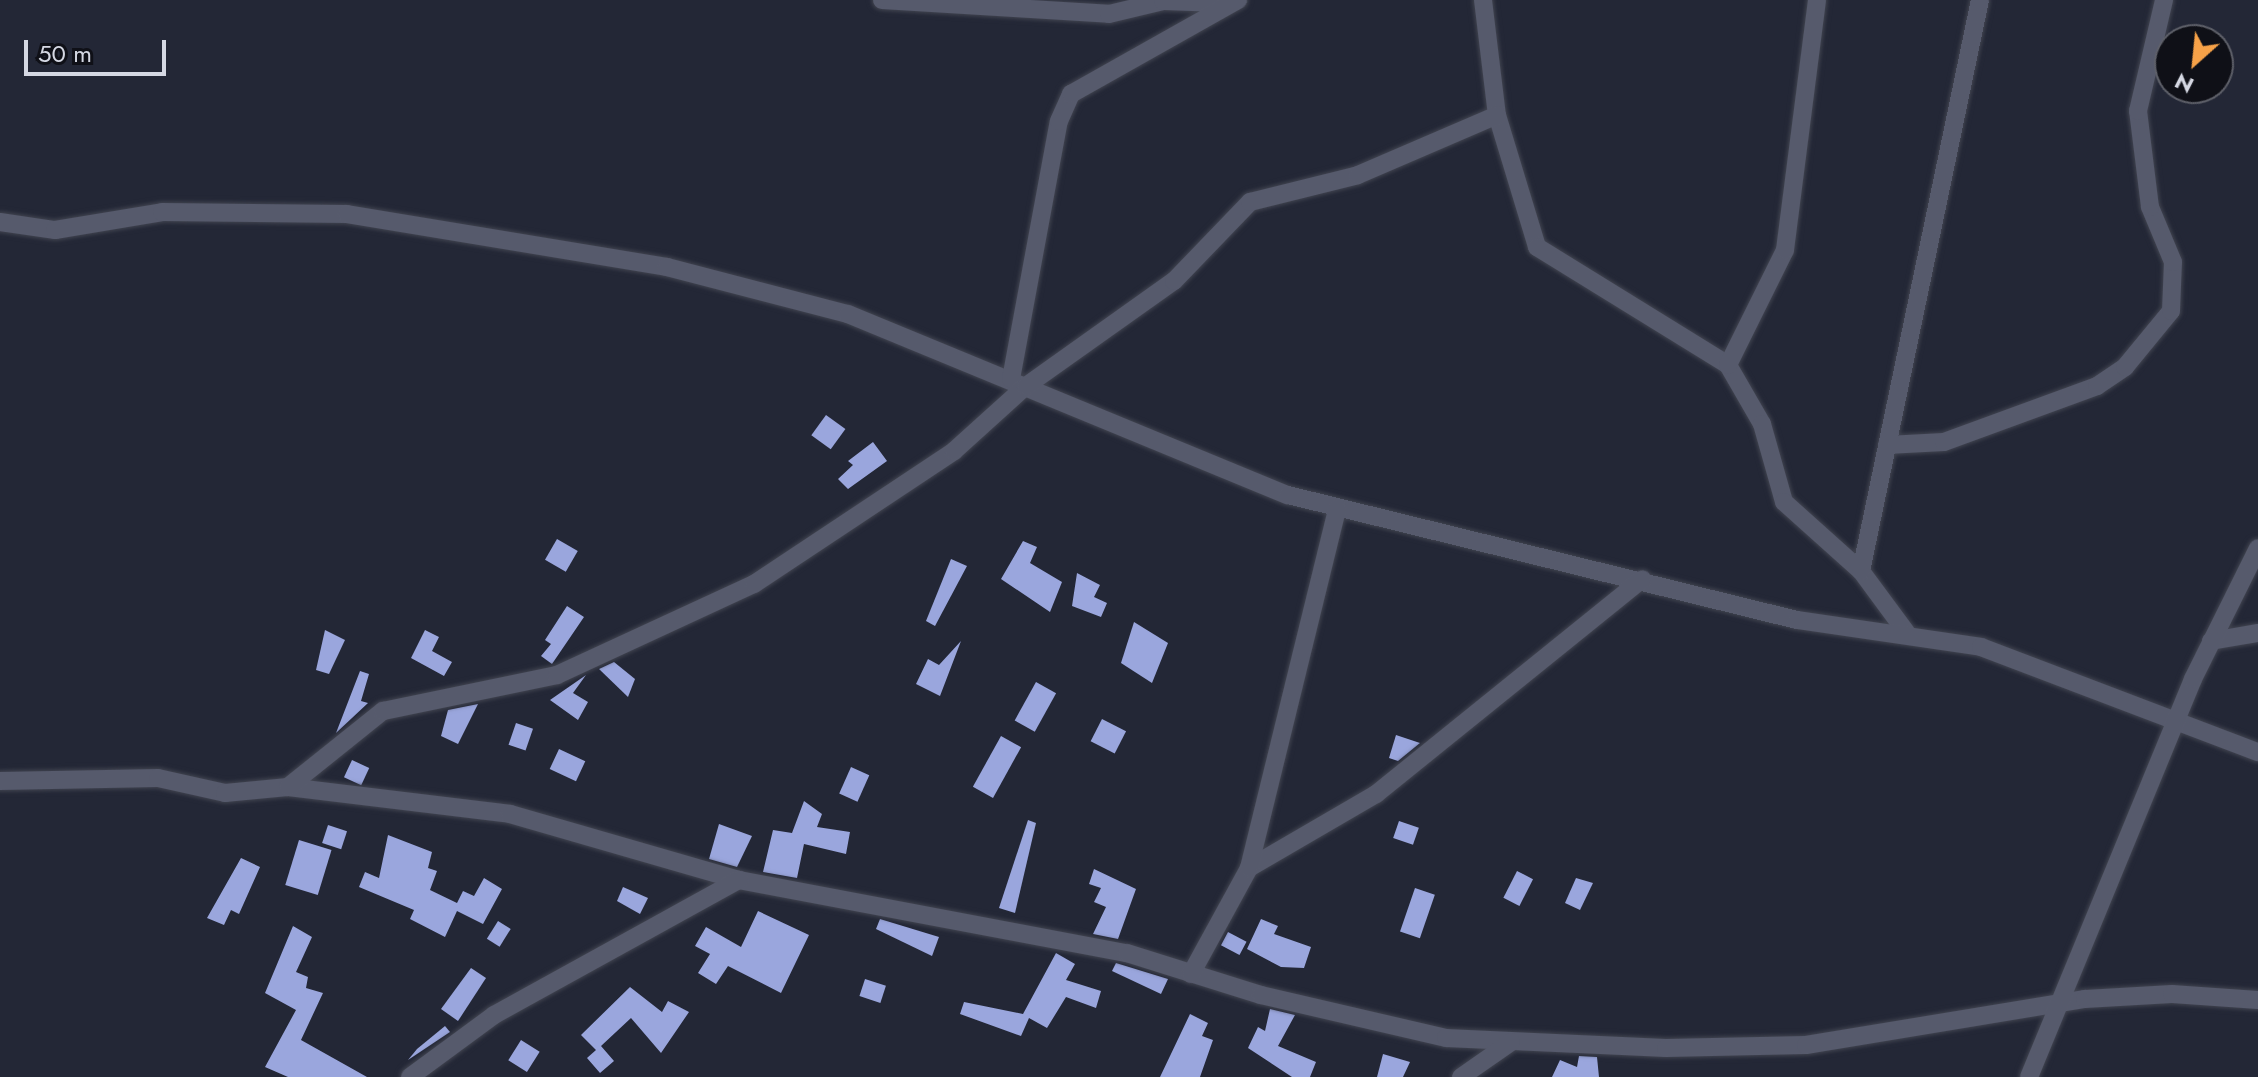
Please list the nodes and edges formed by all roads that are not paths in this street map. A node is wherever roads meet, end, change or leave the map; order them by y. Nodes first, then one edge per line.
1 (882, 0) edge
2 (1483, 0) edge
3 (1817, 0) edge
4 (1980, 0) edge
5 (2164, 0) edge
6 (1229, 2) edge
7 (1497, 115) junction
8 (0, 222) edge
9 (1728, 365) junction
10 (1019, 382) junction
11 (1887, 445) junction
12 (1337, 509) junction
13 (2258, 548) edge
14 (1861, 571) junction
15 (1642, 579) junction
16 (1906, 632) junction
17 (2258, 633) edge
18 (2211, 641) junction
19 (2177, 716) junction
20 (2258, 752) edge
21 (0, 781) edge
22 (288, 787) junction
23 (1249, 868) junction
24 (739, 880) junction
25 (1191, 974) junction
26 (2061, 1004) junction
27 (2256, 1004) edge
28 (1511, 1042) junction
29 (410, 1077) edge
30 (1461, 1077) edge
31 (2029, 1077) edge

1 - 6 street
2 - 7 street
3 - 9 street
4 - 11 street
5 - 11 street
6 - 10 street
7 - 9 street
7 - 10 street
8 - 10 street
9 - 14 street
10 - 12 street
10 - 22 street
11 - 14 street
12 - 15 street
12 - 23 street
13 - 18 street
14 - 16 street
15 - 16 street
15 - 23 street
16 - 19 street
17 - 18 street
18 - 19 street
19 - 20 street
19 - 26 street
21 - 22 street
22 - 24 street
23 - 25 street
24 - 25 street
24 - 29 street
25 - 28 street
26 - 27 street
26 - 28 street
26 - 31 street
28 - 30 street

